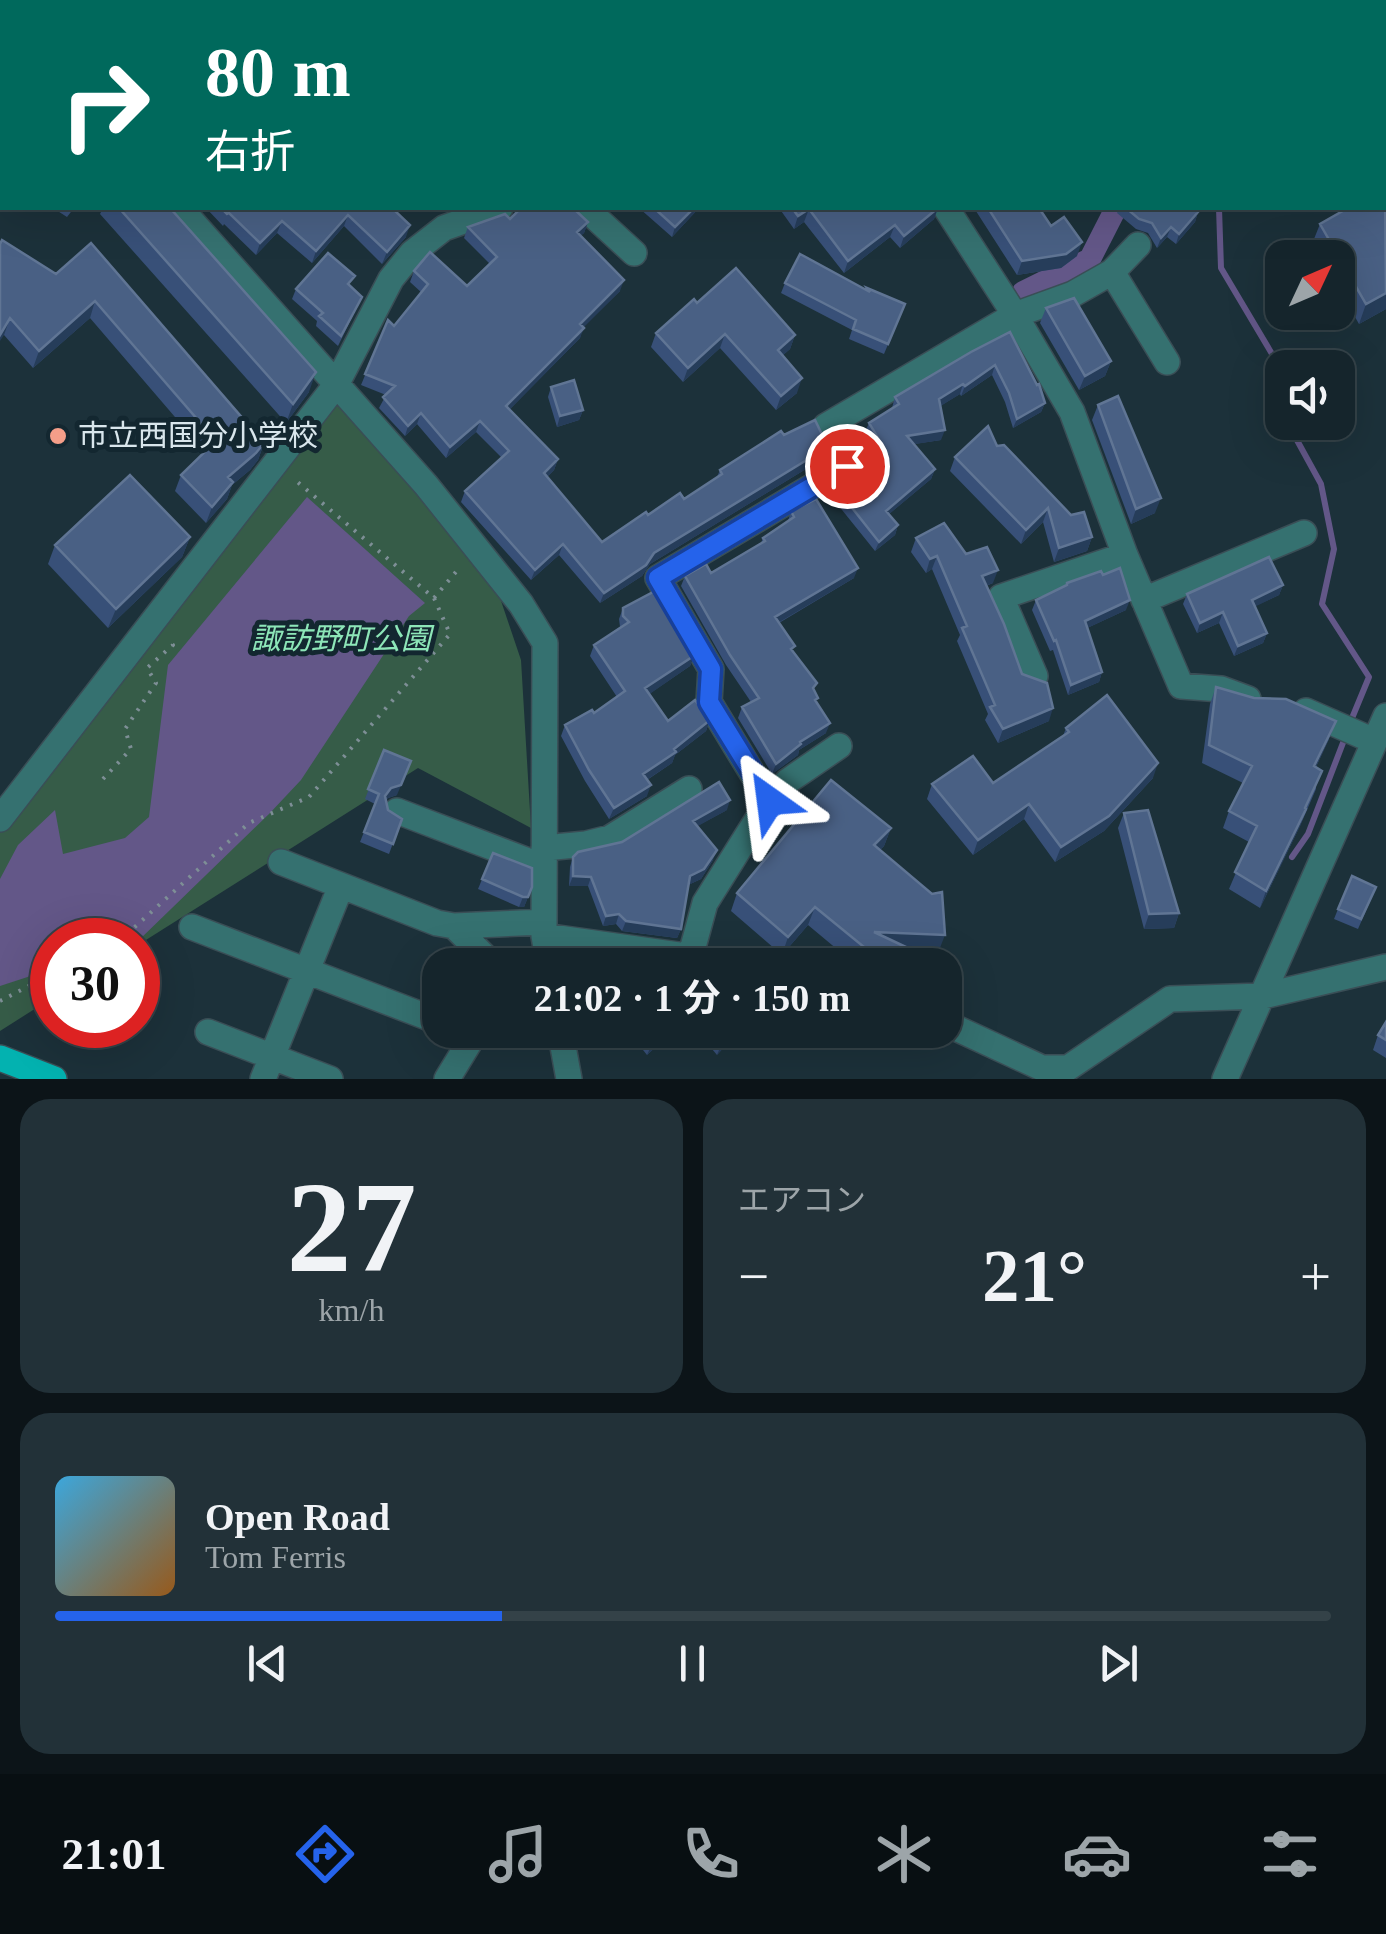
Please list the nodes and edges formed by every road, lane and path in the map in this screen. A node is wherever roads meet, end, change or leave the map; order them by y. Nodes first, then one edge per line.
1 (182, 210) edge
2 (494, 210) edge
3 (587, 210) edge
4 (947, 210) edge
5 (1138, 245) dead end
6 (634, 253) dead end
7 (1112, 272) junction
8 (1015, 315) junction
9 (1167, 362) dead end
10 (336, 385) junction
11 (291, 477) dead end
12 (1304, 532) dead end
13 (478, 547) junction
14 (1125, 554) junction
15 (434, 598) junction
16 (1144, 600) junction
17 (162, 632) dead end
18 (1034, 676) edge
19 (1386, 716) edge
20 (1374, 742) junction
21 (839, 746) dead end
22 (103, 780) dead end
23 (689, 790) dead end
24 (770, 801) junction
25 (397, 811) edge
26 (0, 819) edge
27 (544, 858) junction
28 (281, 862) dead end
29 (342, 886) junction
30 (145, 918) edge
31 (192, 926) dead end
32 (454, 926) junction
33 (544, 929) junction
34 (476, 948) edge
35 (547, 948) edge
36 (640, 948) edge
37 (693, 948) edge
38 (1386, 967) edge
39 (306, 970) junction
40 (30, 985) edge
41 (1263, 996) junction
42 (0, 1001) edge
43 (422, 1015) edge
44 (962, 1031) edge
45 (208, 1032) dead end
46 (462, 1048) edge
47 (563, 1048) edge
48 (0, 1058) edge
49 (267, 1068) edge
50 (54, 1079) edge
51 (330, 1079) edge
52 (447, 1079) edge
53 (569, 1079) edge
54 (1225, 1079) edge

1 - 10 street
2 - 10 street
3 - 6 street
4 - 8 street
5 - 7 street
7 - 8 street
7 - 9 street
8 - 14 street
8 - 24 street
10 - 13 street
10 - 26 street
11 - 15 path
12 - 16 street
13 - 15 path
13 - 27 street
14 - 16 street
14 - 18 street
15 - 30 path
16 - 20 street
17 - 22 path
19 - 20 street
20 - 41 street
21 - 24 street
23 - 27 street
24 - 37 street
25 - 27 street
27 - 33 street
28 - 29 street
29 - 32 street
29 - 39 street
31 - 39 street
32 - 33 street
32 - 34 street
33 - 35 street
33 - 36 street
38 - 41 street
39 - 43 street
39 - 49 street
40 - 42 path
41 - 44 street
41 - 54 street
45 - 49 street
46 - 52 street
47 - 53 street
48 - 50 main road
49 - 51 street

